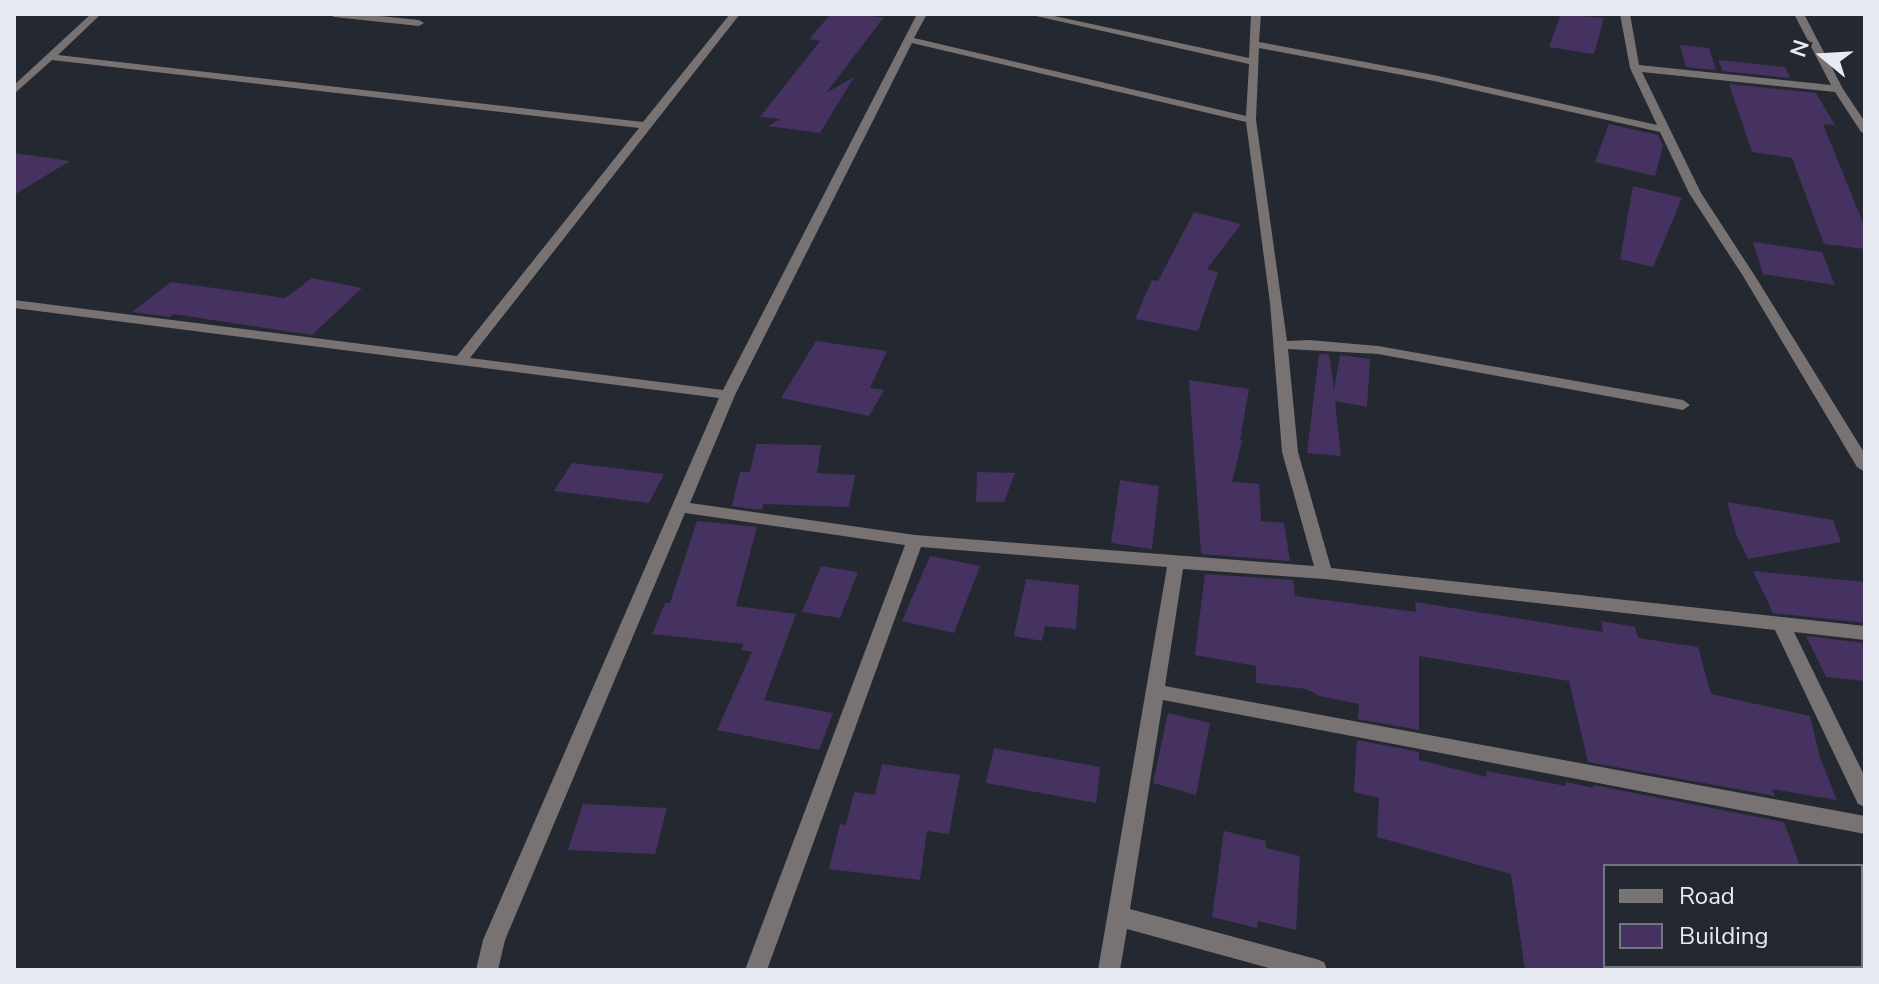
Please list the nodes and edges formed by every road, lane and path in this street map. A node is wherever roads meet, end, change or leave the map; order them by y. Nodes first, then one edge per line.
1 (96, 14) edge
2 (334, 14) edge
3 (735, 14) edge
4 (922, 14) edge
5 (1032, 14) edge
6 (1256, 14) edge
7 (1625, 14) edge
8 (1799, 14) edge
9 (419, 23) dead end
10 (910, 40) junction
11 (1255, 44) junction
12 (49, 57) junction
13 (1253, 62) junction
14 (1635, 68) junction
15 (1838, 89) junction
16 (14, 91) edge
17 (1251, 120) junction
18 (646, 126) junction
19 (1662, 129) junction
20 (1865, 130) edge
21 (14, 304) edge
22 (1281, 345) junction
23 (460, 361) junction
24 (728, 395) junction
25 (1683, 405) dead end
26 (1865, 467) edge
27 (679, 507) junction
28 (915, 541) junction
29 (1176, 562) junction
30 (1324, 573) junction
31 (1782, 626) junction
32 (1865, 633) edge
33 (1154, 691) junction
34 (1865, 798) edge
35 (1865, 825) edge
36 (1117, 916) junction
37 (487, 970) edge
38 (756, 970) edge
39 (1109, 970) edge
40 (1316, 970) edge

1 - 12 street
2 - 9 street
3 - 18 street
4 - 10 street
5 - 13 street
6 - 11 street
7 - 14 street
8 - 15 street
10 - 17 street
10 - 24 street
11 - 13 street
11 - 19 street
12 - 16 street
12 - 18 street
13 - 17 street
14 - 15 street
14 - 19 street
15 - 20 street
17 - 22 street
18 - 23 street
19 - 26 street
21 - 23 street
22 - 25 street
22 - 30 street
23 - 24 street
24 - 27 street
27 - 28 street
27 - 37 street
28 - 29 street
28 - 38 street
29 - 30 street
29 - 33 street
30 - 31 street
31 - 32 street
31 - 34 street
33 - 35 street
33 - 36 street
36 - 39 street
36 - 40 street

